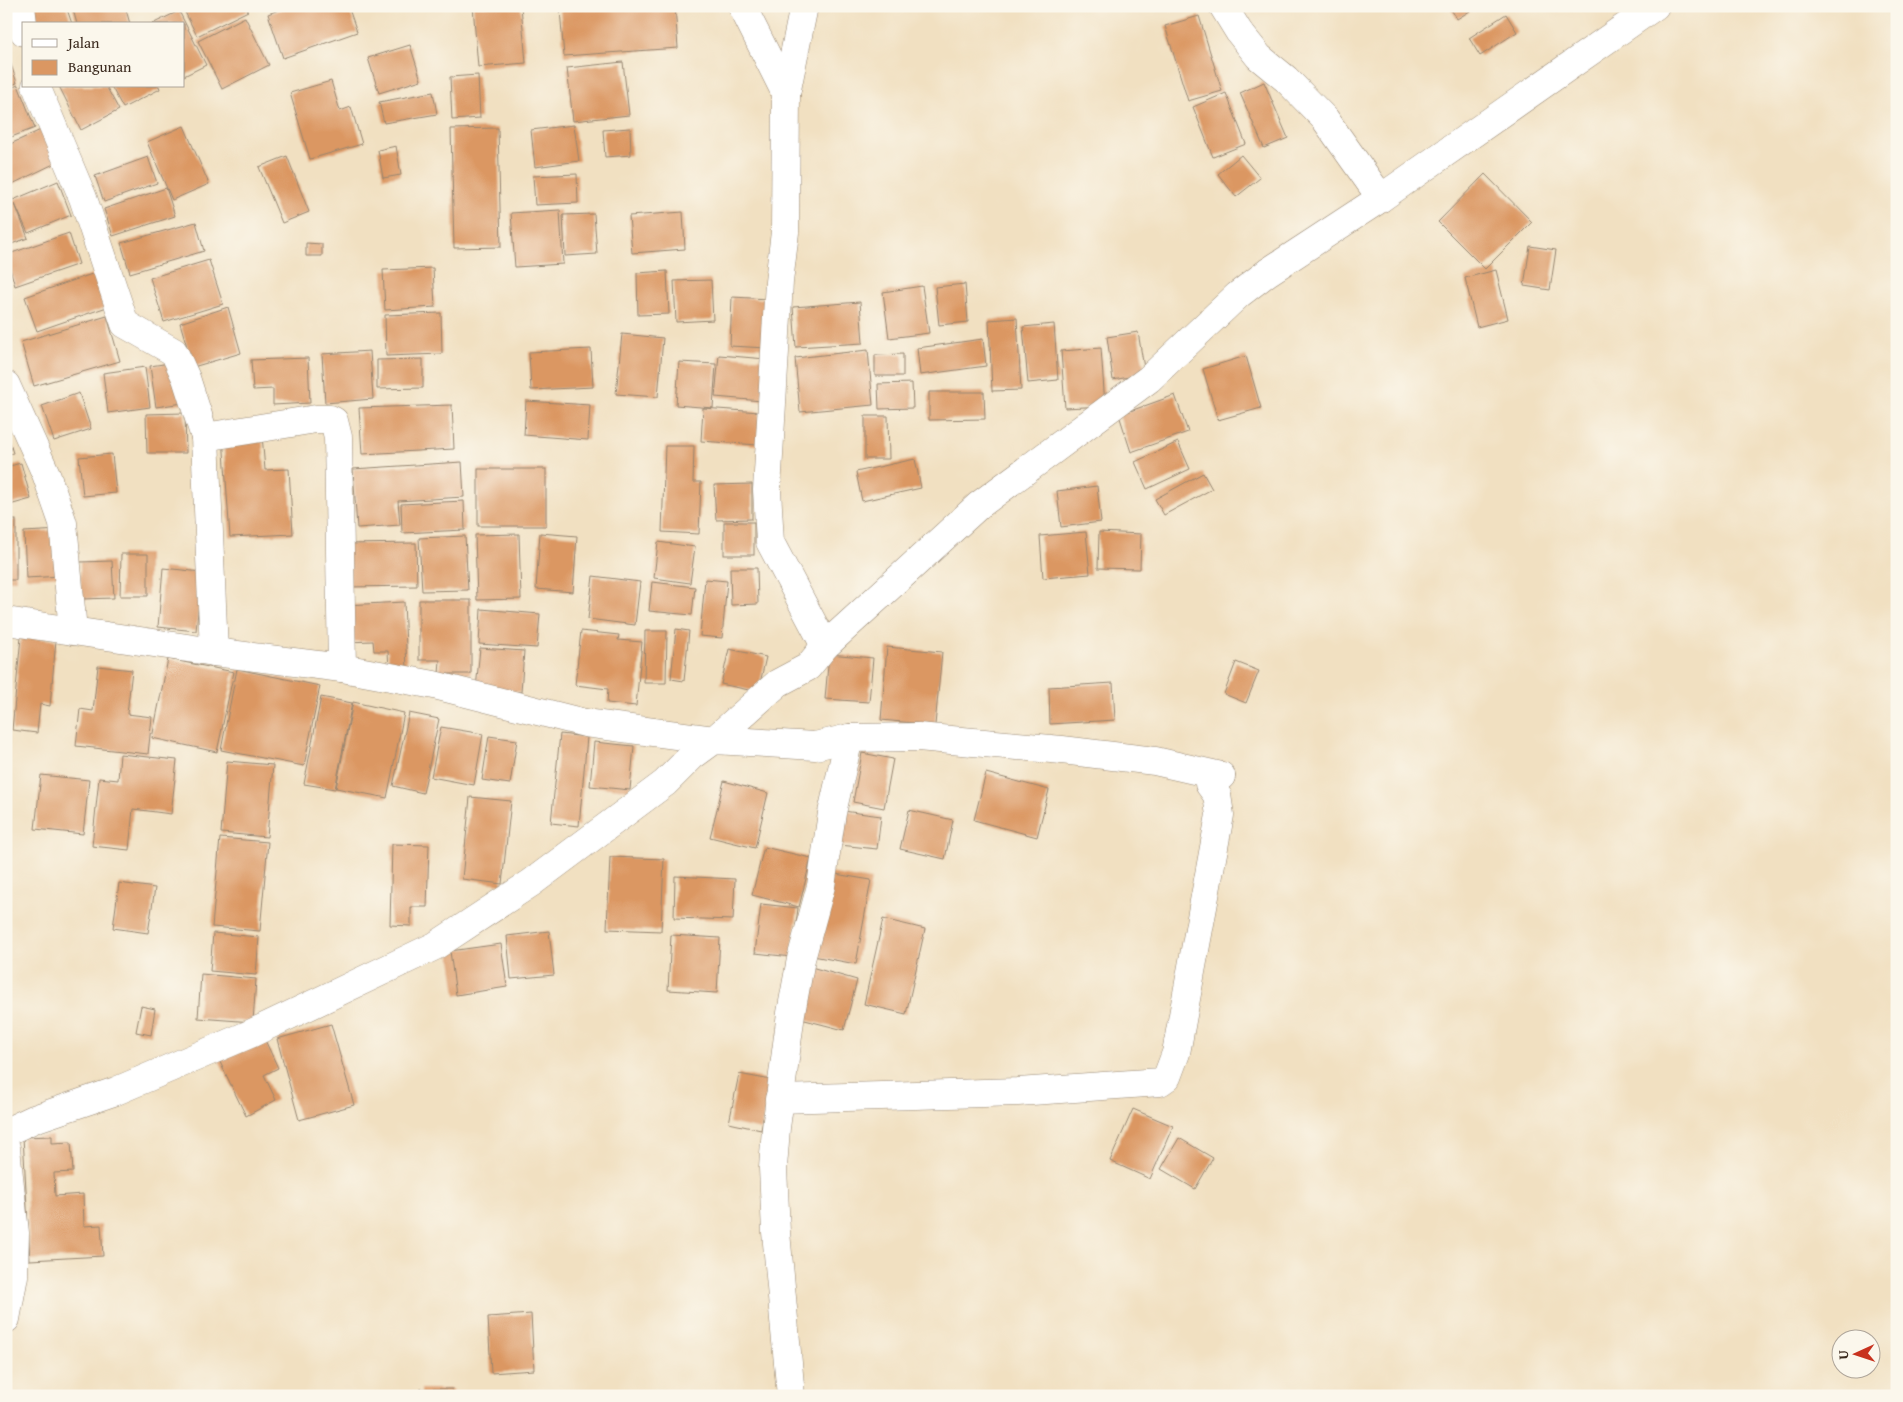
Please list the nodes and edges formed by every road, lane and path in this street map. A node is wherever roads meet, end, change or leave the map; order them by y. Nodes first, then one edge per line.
1 (21, 6) edge
2 (742, 6) edge
3 (804, 6) edge
4 (1223, 6) edge
5 (1655, 6) edge
6 (23, 22) edge
7 (37, 88) edge
8 (786, 94) junction
9 (1381, 198) junction
10 (6, 384) edge
11 (205, 437) junction
12 (6, 621) edge
13 (73, 631) junction
14 (825, 646) junction
15 (214, 652) junction
16 (342, 668) junction
17 (849, 738) junction
18 (714, 740) junction
19 (780, 1099) junction
20 (6, 1132) edge
21 (6, 1148) edge
22 (6, 1319) edge
23 (791, 1396) edge

1 - 6 street
2 - 8 street
3 - 8 street
4 - 9 street
5 - 9 street
7 - 11 street
8 - 14 street
9 - 14 street
10 - 13 street
11 - 15 street
11 - 16 street
12 - 13 street
13 - 15 street
14 - 18 street
15 - 16 street
16 - 18 street
17 - 18 street
17 - 19 street
17 - 19 street
18 - 20 street
19 - 23 street
21 - 22 street

